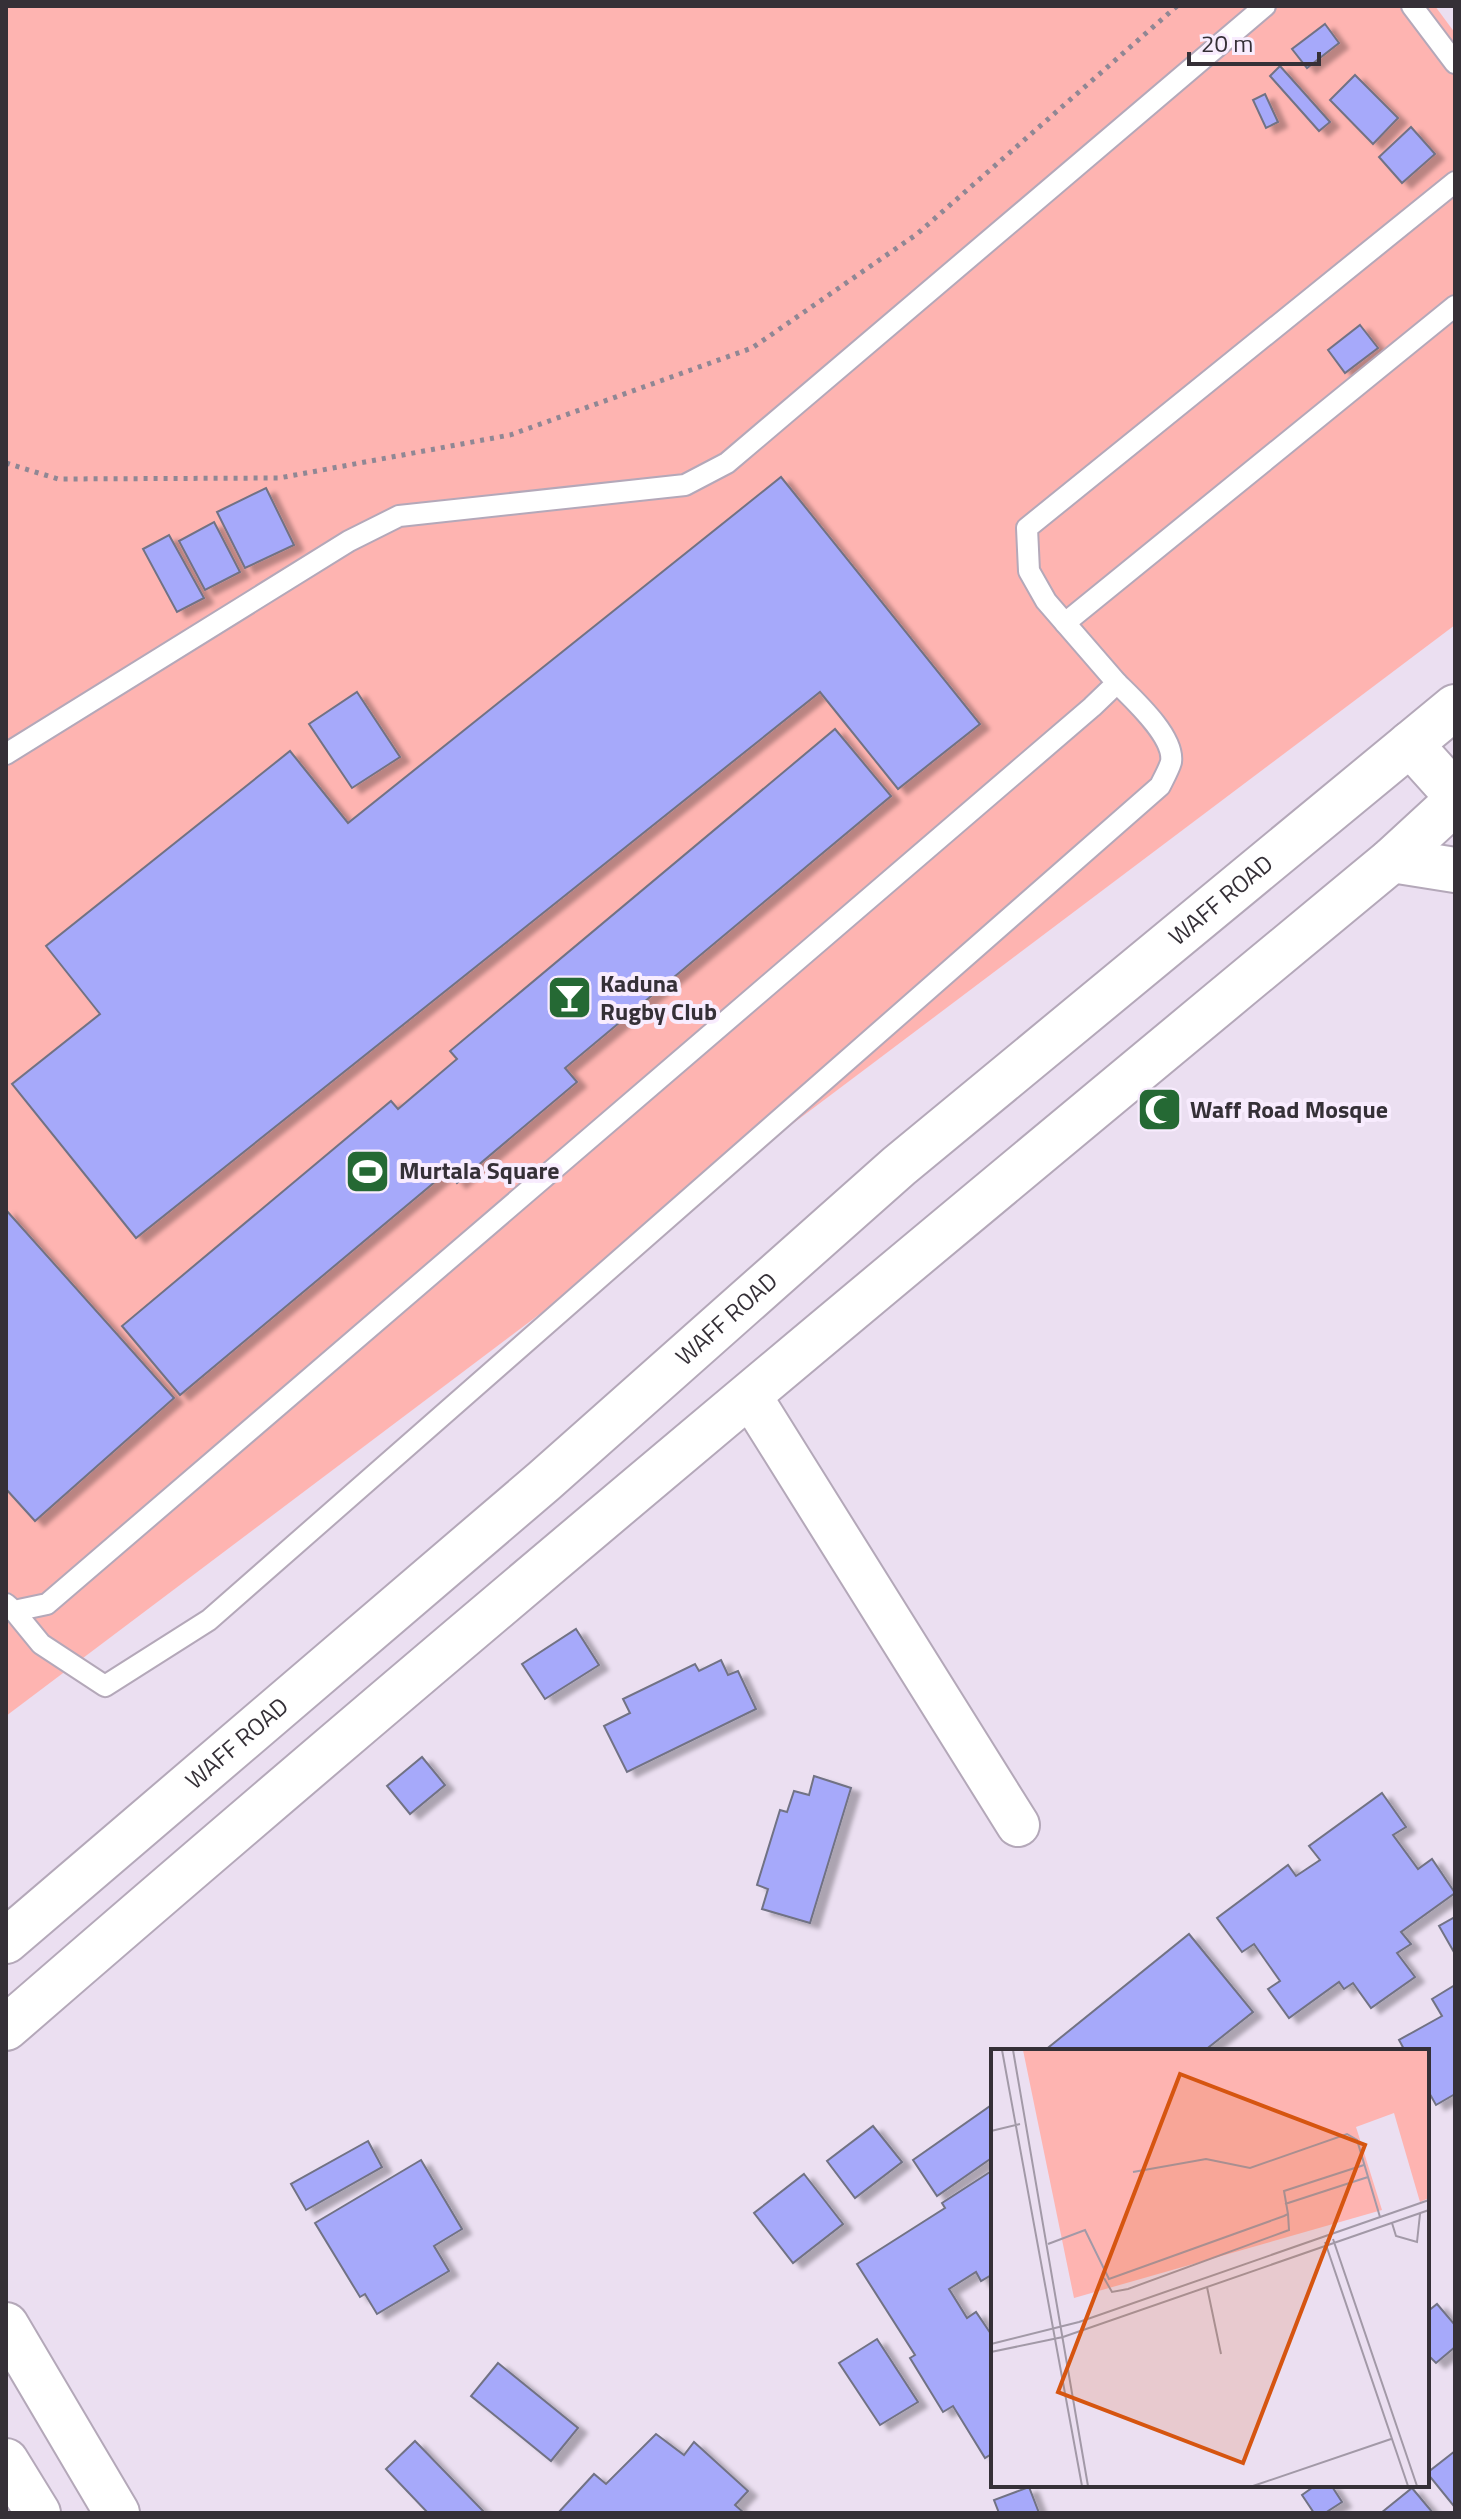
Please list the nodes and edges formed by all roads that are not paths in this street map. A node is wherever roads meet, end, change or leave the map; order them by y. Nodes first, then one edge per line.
1 (1265, 6) edge
2 (1412, 6) edge
3 (1455, 63) edge
4 (1455, 182) edge
5 (1455, 306) edge
6 (1065, 623) junction
7 (1117, 683) junction
8 (1455, 707) edge
9 (1410, 744) junction
10 (6, 754) edge
11 (1455, 794) edge
12 (1455, 802) edge
13 (1392, 860) junction
14 (1455, 870) edge
15 (750, 1396) junction
16 (10, 1608) edge
17 (1018, 1825) dead end
18 (6, 1941) edge
19 (6, 2028) edge
20 (6, 2325) edge
21 (6, 2461) edge
22 (38, 2513) edge
23 (117, 2513) edge

1 - 10 lane
2 - 3 lane
4 - 6 lane
5 - 6 lane
6 - 7 lane
7 - 16 lane
7 - 16 lane
8 - 9 street, WAFF ROAD
9 - 11 street
9 - 18 street, WAFF ROAD
12 - 13 street
13 - 14 street
13 - 15 street
15 - 17 street
15 - 19 street
20 - 23 street
21 - 22 street

